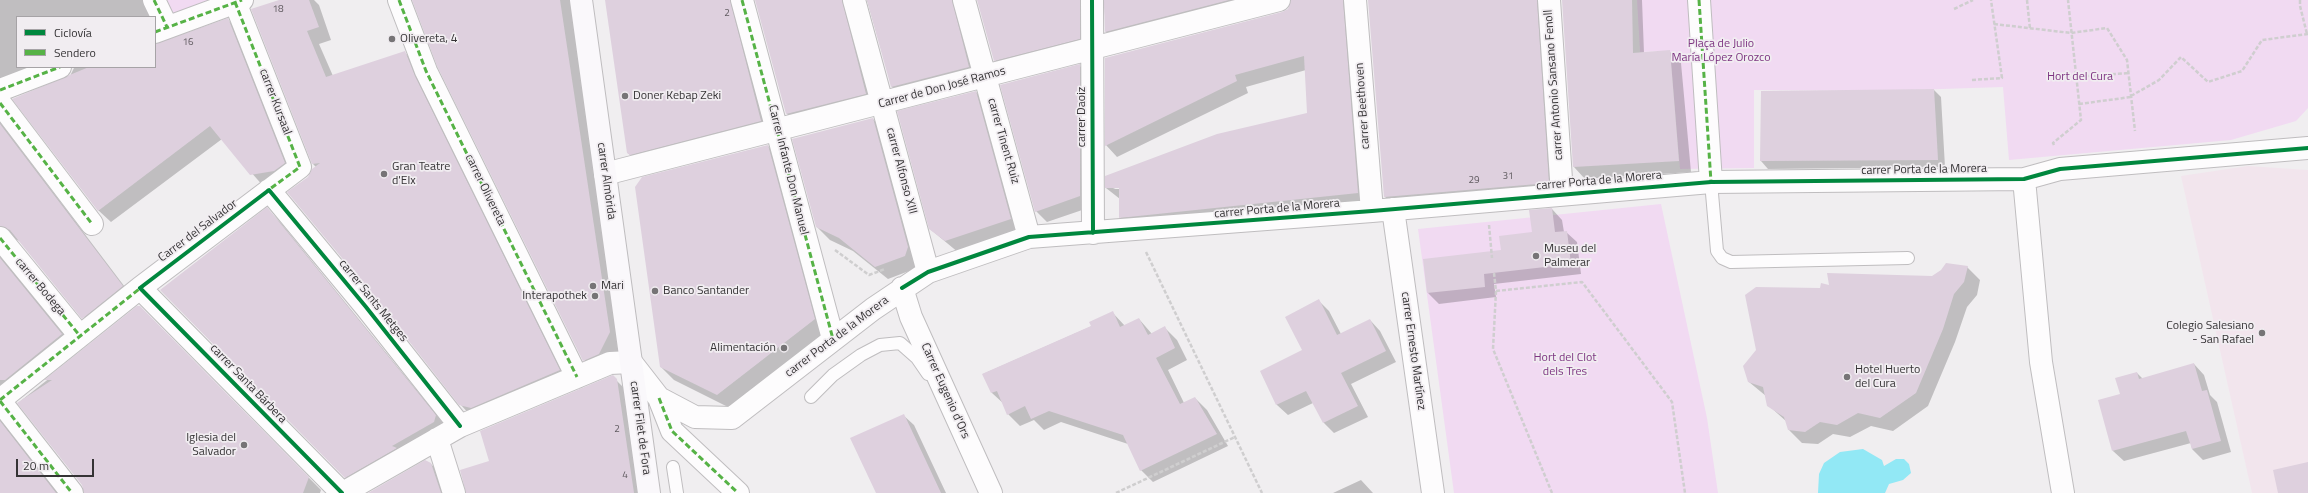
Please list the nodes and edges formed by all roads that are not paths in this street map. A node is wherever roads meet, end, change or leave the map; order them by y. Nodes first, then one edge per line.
1 (154, 0) edge
2 (399, 0) edge
3 (581, 0) edge
4 (742, 0) edge
5 (854, 0) edge
6 (964, 0) edge
7 (1092, 0) edge
8 (1278, 0) edge
9 (1355, 0) edge
10 (1549, 0) edge
11 (1699, 0) edge
12 (238, 1) edge
13 (161, 29) edge
14 (1092, 49) junction
15 (57, 68) edge
16 (985, 76) junction
17 (0, 90) edge
18 (0, 103) edge
19 (882, 103) junction
20 (779, 130) junction
21 (2306, 145) edge
22 (605, 174) junction
23 (2024, 179) junction
24 (1711, 182) junction
25 (269, 190) junction
26 (1562, 194) junction
27 (1394, 209) junction
28 (1372, 211) junction
29 (92, 224) dead end
30 (1093, 233) junction
31 (1029, 236) junction
32 (0, 238) edge
33 (1908, 258) dead end
34 (928, 272) junction
35 (140, 288) junction
36 (902, 288) junction
37 (80, 336) junction
38 (833, 340) junction
39 (631, 362) junction
40 (577, 377) junction
41 (812, 397) dead end
42 (659, 398) junction
43 (0, 400) edge
44 (460, 426) junction
45 (963, 433) junction
46 (437, 439) junction
47 (673, 467) dead end
48 (72, 493) edge
49 (342, 493) edge
50 (454, 493) edge
51 (649, 493) edge
52 (677, 493) edge
53 (738, 493) edge
54 (992, 493) edge
55 (1433, 493) edge
56 (2064, 493) edge

1 - 13 street
2 - 40 street, carrer Olivereta
3 - 22 street, carrer Almòrida
4 - 20 street, Carrer Infante Don Manuel
5 - 19 street, carrer Alfonso XIII
6 - 16 street, carrer Tinent Ruiz
7 - 14 street, carrer Daoiz
8 - 14 street, Carrer de Don José Ramos
9 - 28 street, carrer Beethoven
10 - 26 street, carrer Antonio Sansano Fenoll
11 - 24 street
12 - 13 street
12 - 25 street, carrer Kursaal
14 - 16 street, Carrer de Don José Ramos
14 - 30 street, carrer Daoiz
15 - 17 street
16 - 19 street, Carrer de Don José Ramos
16 - 31 street, carrer Tinent Ruiz
18 - 29 street
19 - 20 street, Carrer de Don José Ramos
19 - 34 street, carrer Alfonso XIII
20 - 22 street, Carrer de Don José Ramos
20 - 38 street, Carrer Infante Don Manuel
21 - 23 street, carrer Porta de la Morera
22 - 39 street, carrer Almòrida
23 - 24 street, carrer Porta de la Morera
23 - 56 street
24 - 26 street, carrer Porta de la Morera
24 - 33 lane
25 - 35 street, Carrer del Salvador
25 - 44 street, carrer Sants Metges
26 - 27 street, carrer Porta de la Morera
27 - 28 street, carrer Porta de la Morera
27 - 55 street, carrer Ernesto Martínez
28 - 30 street, carrer Porta de la Morera
30 - 31 street, carrer Porta de la Morera
31 - 34 street, carrer Porta de la Morera
32 - 37 street, carrer Bodega
34 - 36 street, carrer Porta de la Morera
35 - 37 street, Carrer del Salvador
35 - 49 street, carrer Santa Bárbera
36 - 38 street, carrer Porta de la Morera
36 - 45 street, Carrer Eugenio d'Ors
37 - 43 street, Carrer del Salvador
38 - 42 street, carrer Porta de la Morera
39 - 40 street
39 - 42 street, carrer Porta de la Morera
39 - 51 street, carrer Filet de Fora
40 - 44 street
41 - 45 lane
42 - 53 street
43 - 48 street
44 - 46 street
45 - 54 street, Carrer Eugenio d'Ors
46 - 49 street
46 - 50 street
47 - 52 lane

